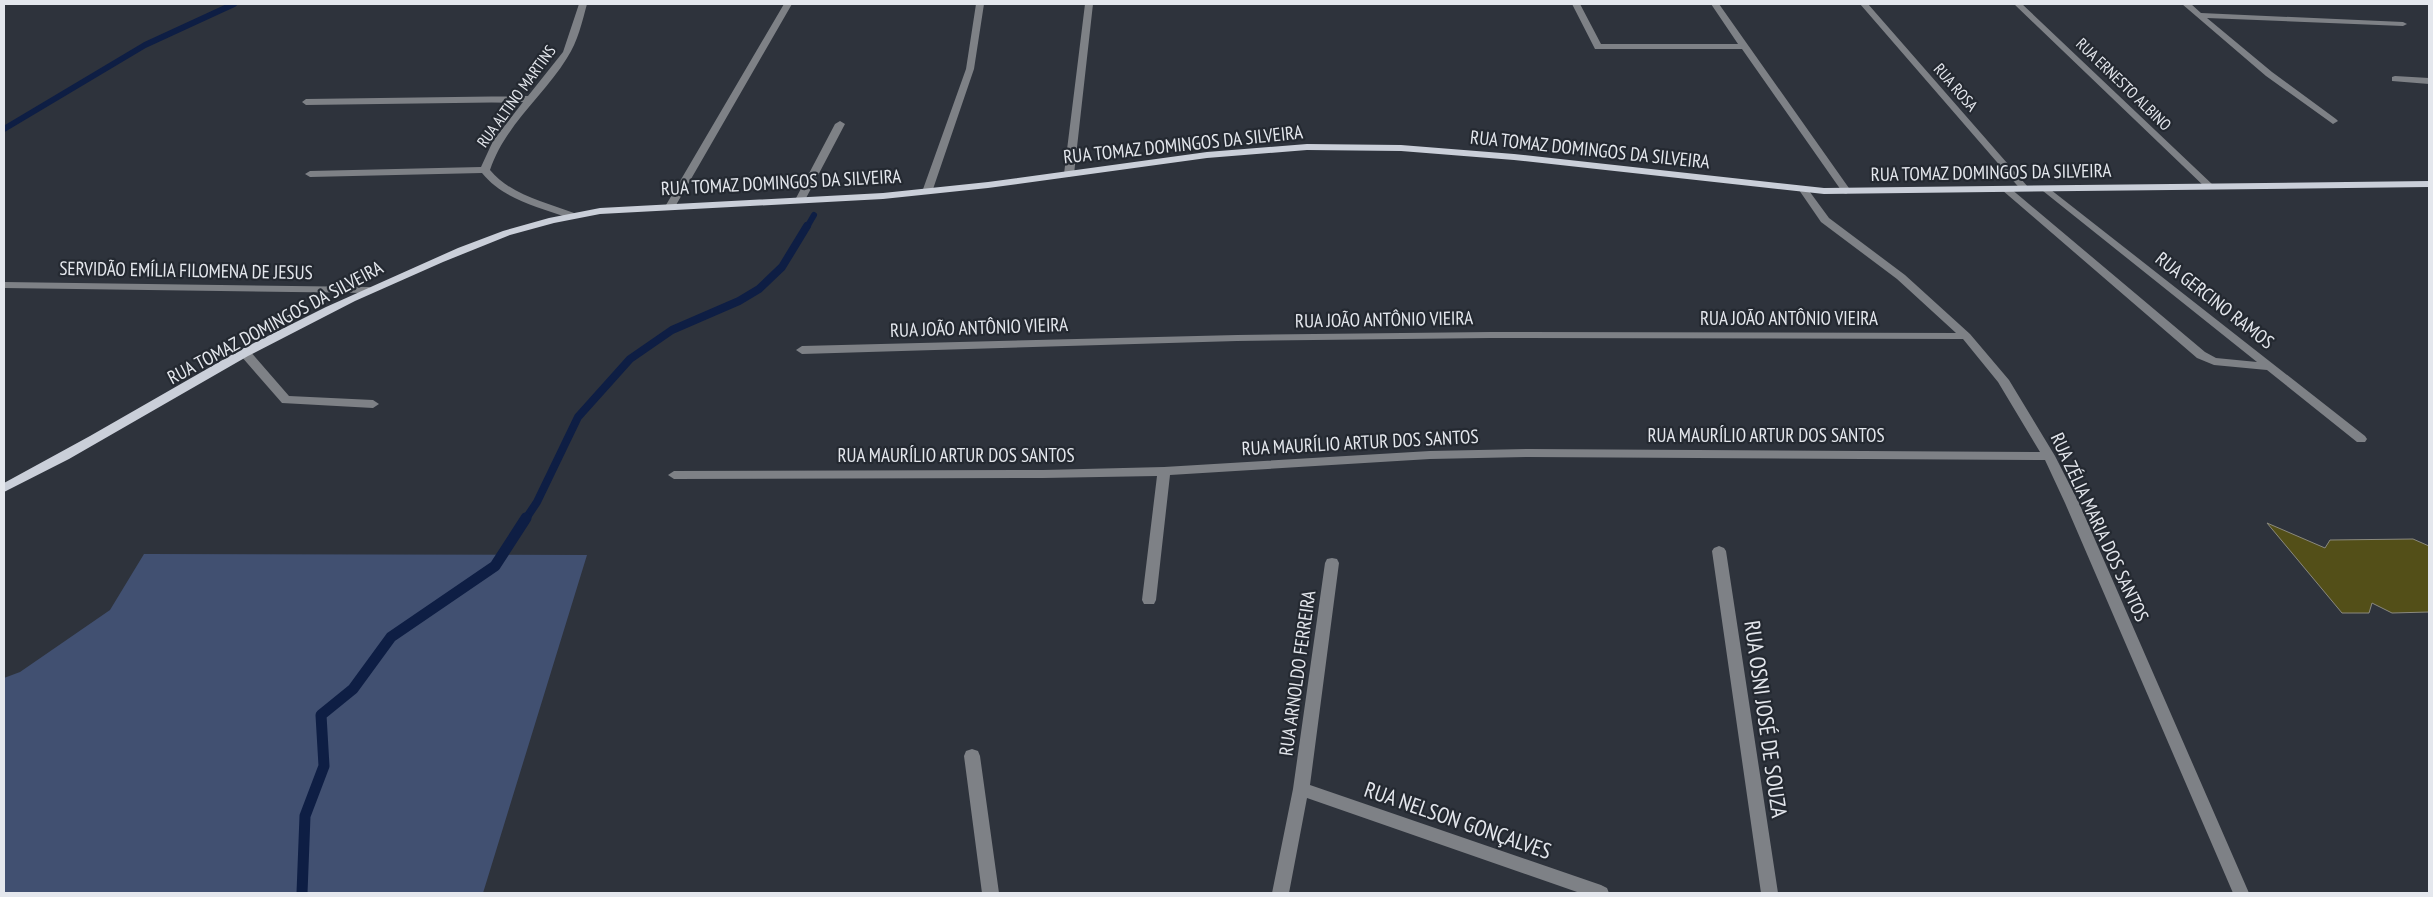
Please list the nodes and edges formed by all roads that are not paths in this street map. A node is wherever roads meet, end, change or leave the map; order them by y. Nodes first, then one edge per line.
1 (583, 4) edge
2 (788, 4) edge
3 (980, 4) edge
4 (1089, 4) edge
5 (1576, 4) edge
6 (1715, 4) edge
7 (1864, 4) edge
8 (2018, 4) edge
9 (2186, 4) edge
10 (2198, 15) junction
11 (2403, 24) dead end
12 (1744, 46) junction
13 (2395, 79) dead end
14 (2429, 81) edge
15 (531, 99) junction
16 (306, 102) dead end
17 (2333, 121) dead end
18 (840, 124) dead end
19 (486, 170) junction
20 (310, 174) dead end
21 (1069, 174) junction
22 (2429, 184) edge
23 (2210, 187) junction
24 (2025, 189) junction
25 (2046, 189) junction
26 (1804, 190) junction
27 (2007, 190) junction
28 (927, 192) junction
29 (1846, 192) junction
30 (800, 200) junction
31 (671, 206) junction
32 (570, 215) junction
33 (4, 285) edge
34 (368, 290) junction
35 (1966, 336) junction
36 (802, 350) dead end
37 (245, 353) junction
38 (2271, 368) junction
39 (373, 404) dead end
40 (2361, 439) dead end
41 (2049, 456) junction
42 (1164, 471) junction
43 (674, 475) dead end
44 (4, 488) edge
45 (1719, 550) dead end
46 (1332, 563) dead end
47 (1150, 600) dead end
48 (972, 756) dead end
49 (1301, 789) junction
50 (991, 893) edge
51 (1280, 893) edge
52 (1601, 893) edge
53 (1770, 893) edge
54 (2241, 893) edge

1 - 15 street, RUA ALTINO MARTINS
2 - 31 street
3 - 28 street
4 - 21 street
5 - 12 street
6 - 12 street
7 - 24 street, RUA ROSA
8 - 23 street, RUA ERNESTO ALBINO
9 - 10 street
10 - 11 street
10 - 17 street
12 - 29 street
13 - 14 street
15 - 16 street
15 - 19 street, RUA ALTINO MARTINS
18 - 30 street
19 - 20 street
19 - 32 street, RUA ALTINO MARTINS
21 - 26 main road, RUA TOMAZ DOMINGOS DA SILVEIRA
21 - 28 main road, RUA TOMAZ DOMINGOS DA SILVEIRA
22 - 23 main road, RUA TOMAZ DOMINGOS DA SILVEIRA
23 - 25 main road, RUA TOMAZ DOMINGOS DA SILVEIRA
24 - 25 main road, RUA TOMAZ DOMINGOS DA SILVEIRA
24 - 27 main road, RUA TOMAZ DOMINGOS DA SILVEIRA
25 - 38 street, RUA GERCINO RAMOS
26 - 29 main road, RUA TOMAZ DOMINGOS DA SILVEIRA
26 - 35 street, RUA ZÉLIA MARIA DOS SANTOS
27 - 29 main road, RUA TOMAZ DOMINGOS DA SILVEIRA
27 - 38 street
28 - 30 main road, RUA TOMAZ DOMINGOS DA SILVEIRA
30 - 31 main road, RUA TOMAZ DOMINGOS DA SILVEIRA
31 - 32 main road, RUA TOMAZ DOMINGOS DA SILVEIRA
32 - 34 main road, RUA TOMAZ DOMINGOS DA SILVEIRA
33 - 34 street, SERVIDÃO EMÍLIA FILOMENA DE JESUS
34 - 37 main road, RUA TOMAZ DOMINGOS DA SILVEIRA
35 - 36 street, RUA JOÃO ANTÔNIO VIEIRA
35 - 41 street, RUA ZÉLIA MARIA DOS SANTOS
37 - 39 street
37 - 44 main road, RUA TOMAZ DOMINGOS DA SILVEIRA
38 - 40 street, RUA GERCINO RAMOS
41 - 42 street, RUA MAURÍLIO ARTUR DOS SANTOS
41 - 54 street, RUA ZÉLIA MARIA DOS SANTOS
42 - 43 street, RUA MAURÍLIO ARTUR DOS SANTOS
42 - 47 street
45 - 53 street, RUA OSNI JOSÉ DE SOUZA
46 - 49 street, RUA ARNOLDO FERREIRA
48 - 50 street
49 - 51 street, RUA ARNOLDO FERREIRA
49 - 52 street, RUA NELSON GONÇALVES

